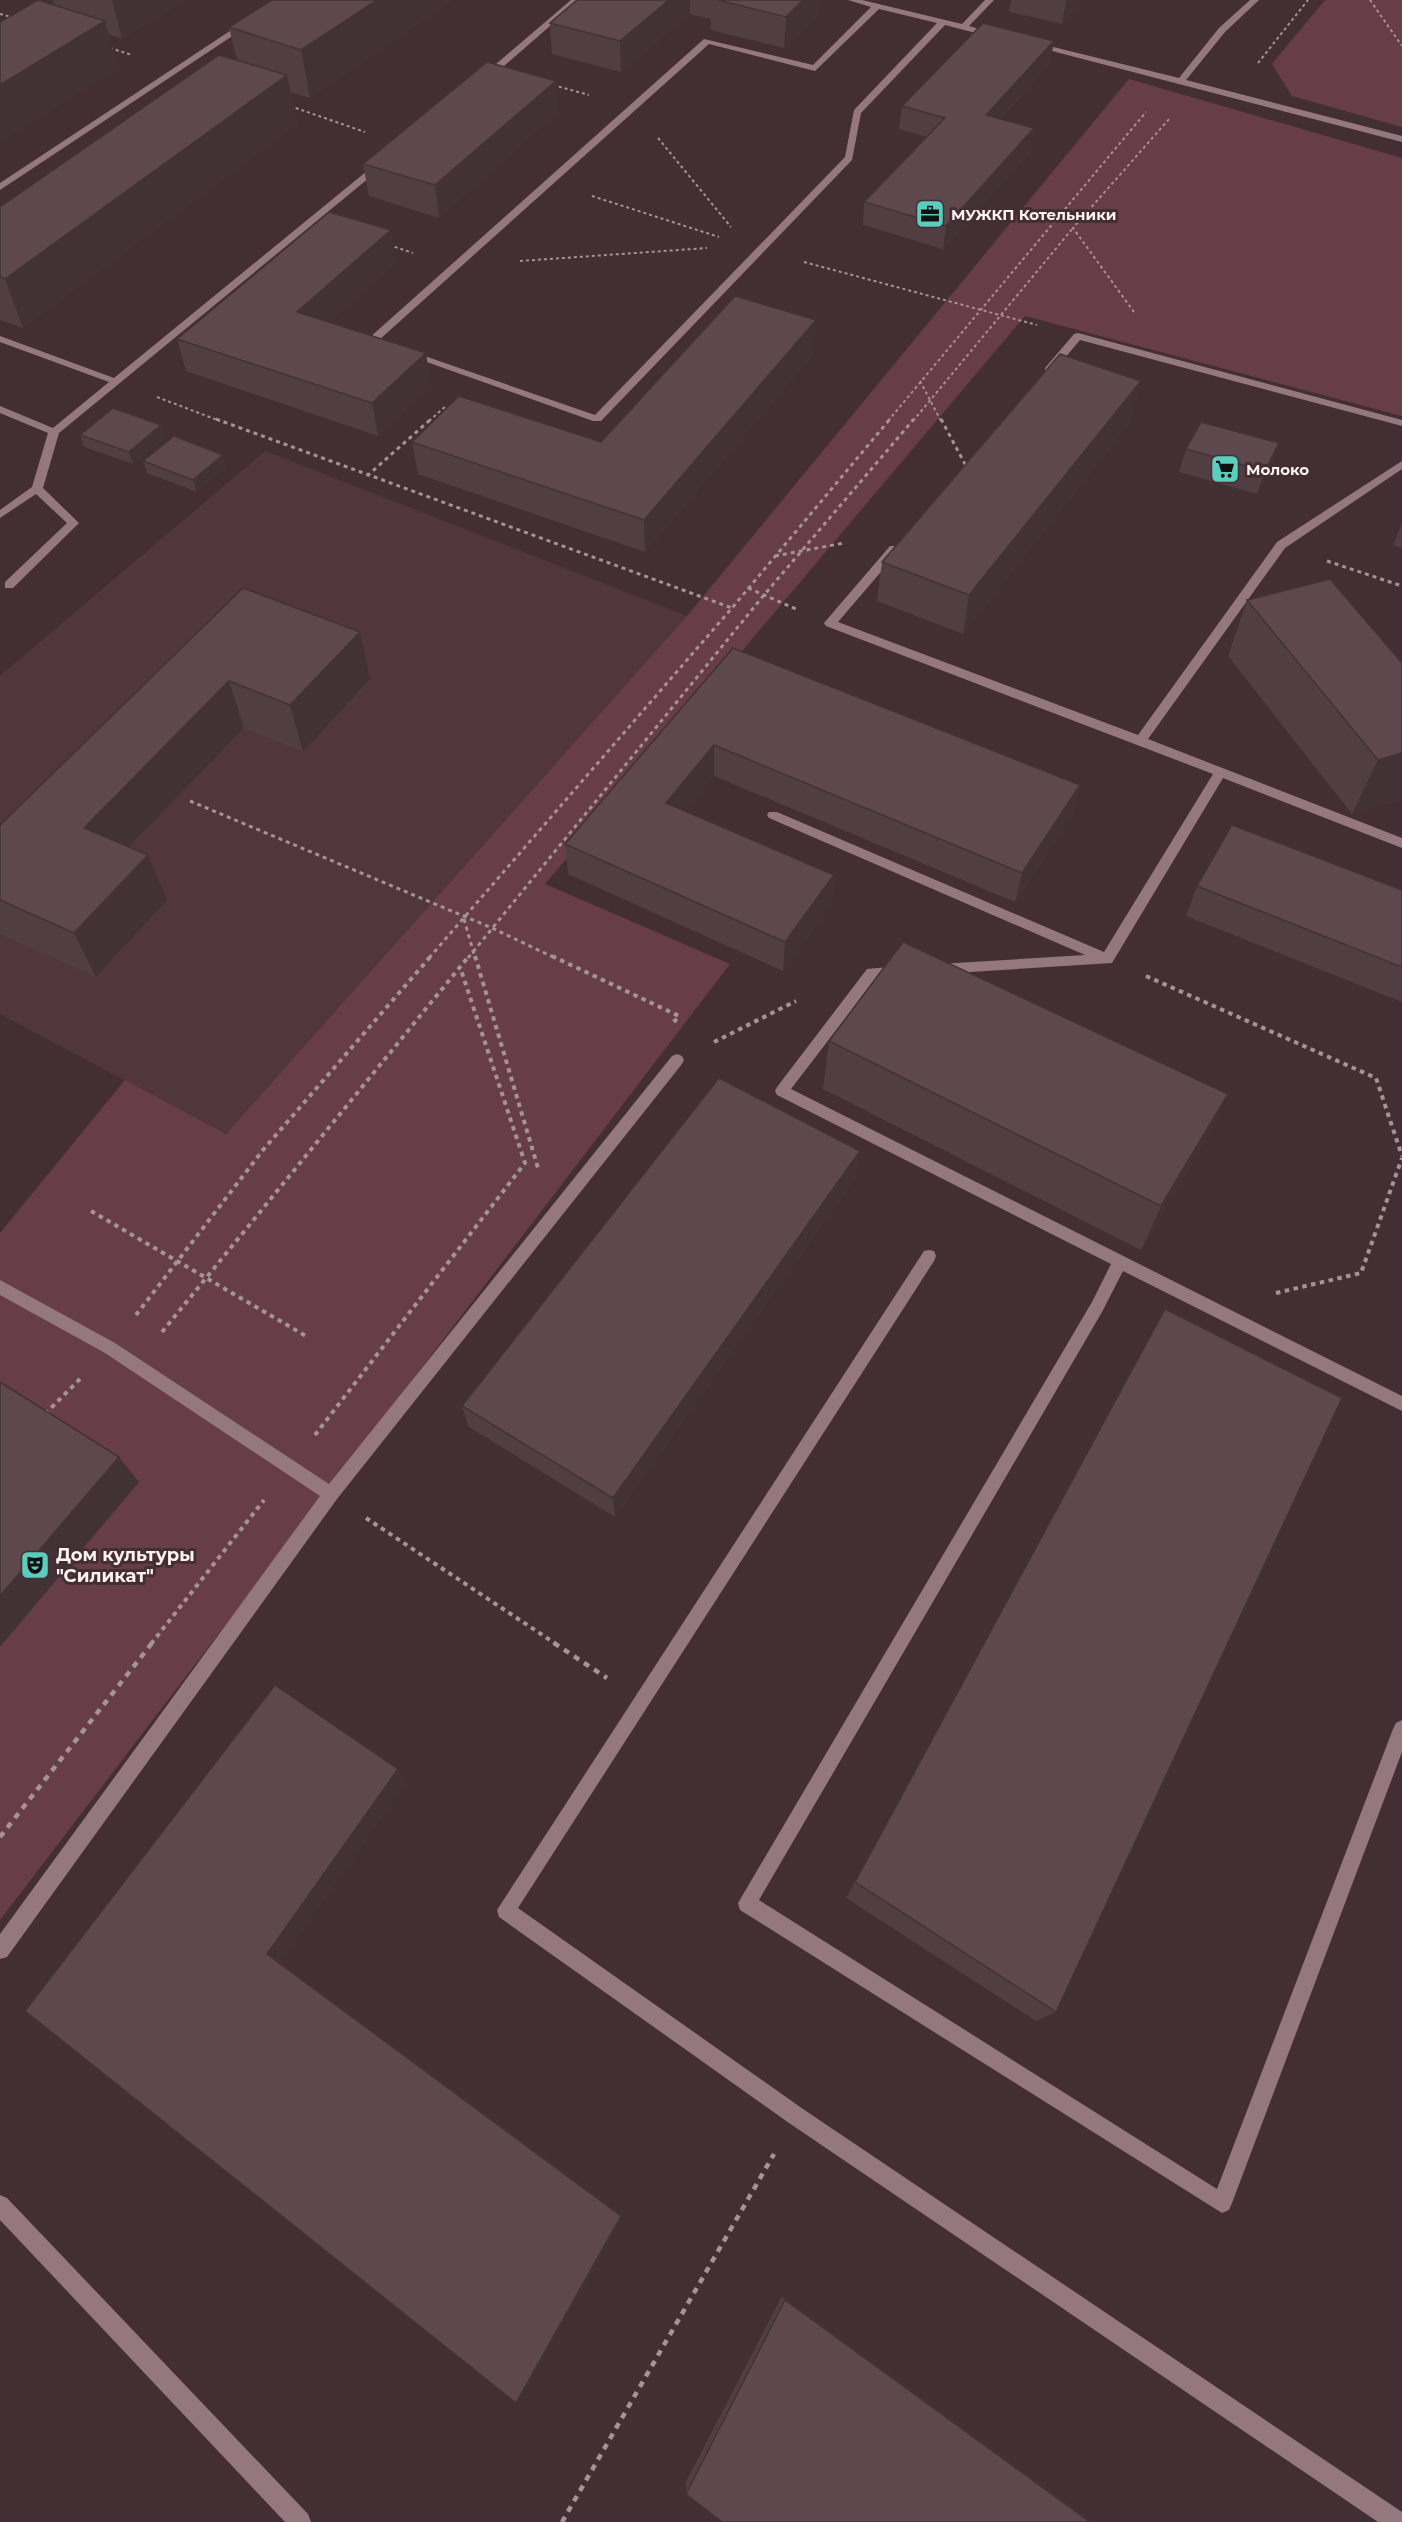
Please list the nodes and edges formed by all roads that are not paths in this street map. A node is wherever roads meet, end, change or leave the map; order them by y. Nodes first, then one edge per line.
1 (576, 0) edge
2 (852, 0) edge
3 (990, 0) edge
4 (1256, 0) edge
5 (878, 6) junction
6 (255, 19) edge
7 (943, 22) junction
8 (964, 27) junction
9 (1007, 38) edge
10 (1026, 44) edge
11 (480, 82) edge
12 (1180, 82) junction
13 (1402, 139) edge
14 (403, 144) edge
15 (0, 187) edge
16 (0, 339) edge
17 (393, 349) edge
18 (404, 352) edge
19 (1041, 379) edge
20 (117, 382) junction
21 (0, 409) edge
22 (1402, 423) edge
23 (54, 432) junction
24 (1402, 464) edge
25 (37, 489) junction
26 (0, 515) edge
27 (902, 540) edge
28 (9, 585) dead end
29 (1140, 741) junction
30 (1220, 772) junction
31 (773, 815) dead end
32 (1402, 843) edge
33 (1107, 959) junction
34 (677, 1060) dead end
35 (929, 1256) dead end
36 (1120, 1262) junction
37 (0, 1287) edge
38 (1402, 1404) edge
39 (331, 1494) junction
40 (1402, 1729) edge
41 (0, 1950) edge
42 (0, 2205) edge
43 (300, 2522) edge
44 (1397, 2522) edge

1 - 11 street
2 - 5 street
3 - 8 street
4 - 12 street
5 - 7 street
5 - 17 street
6 - 15 street
7 - 8 street
7 - 18 street
8 - 9 street
10 - 12 street
12 - 13 street
14 - 20 street
16 - 20 street
19 - 22 street
20 - 23 street
21 - 23 street
23 - 25 street
24 - 29 street
25 - 26 street
25 - 28 street
27 - 29 street
29 - 30 street
30 - 32 street
30 - 33 street
31 - 33 street
33 - 36 street
34 - 39 street
35 - 44 street
36 - 38 street
36 - 40 street
37 - 39 street
39 - 41 street
42 - 43 street

